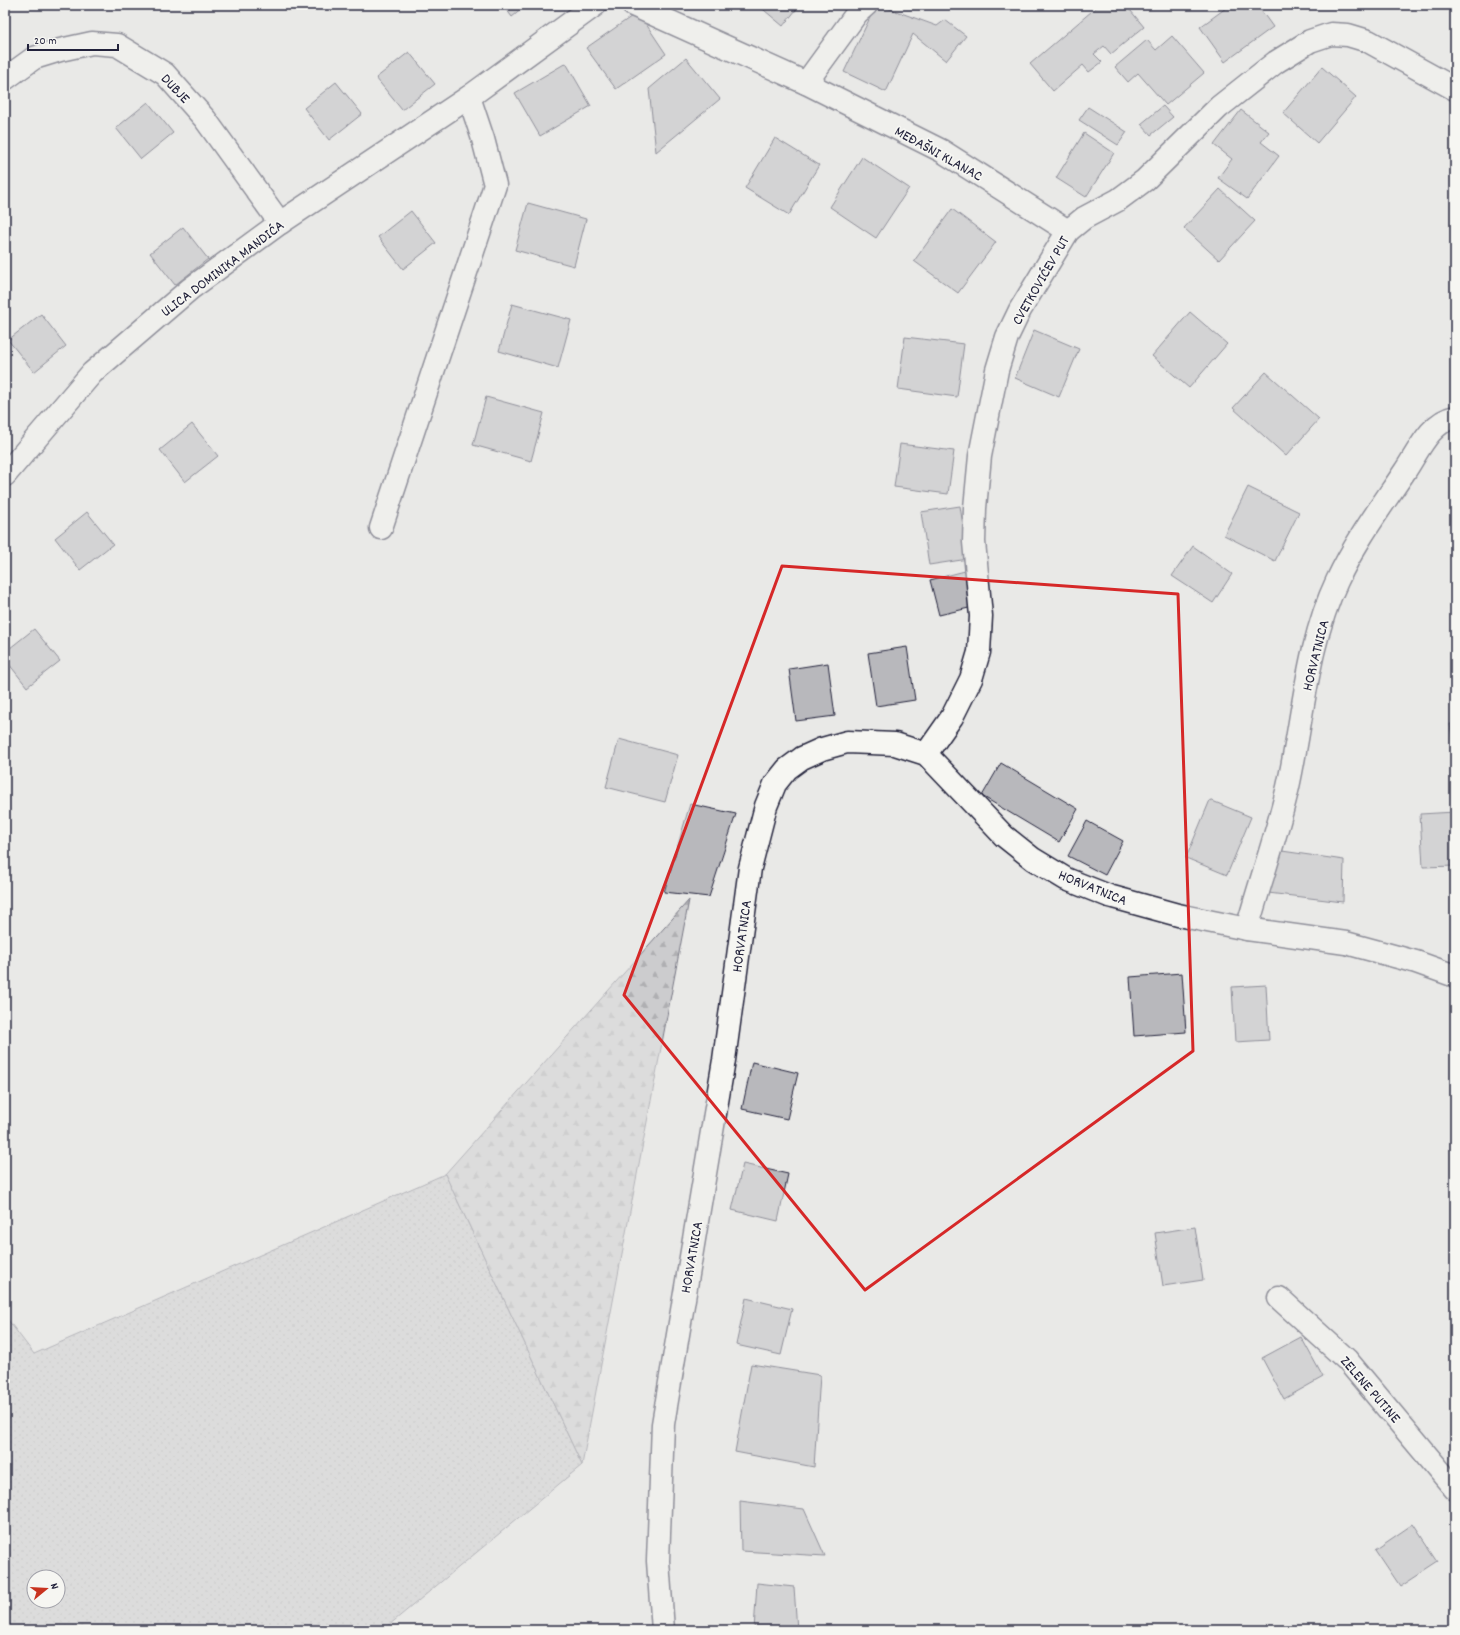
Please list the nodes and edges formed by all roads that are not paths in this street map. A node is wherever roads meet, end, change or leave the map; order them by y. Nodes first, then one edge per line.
1 (595, 5) edge
2 (633, 5) edge
3 (866, 5) edge
4 (5, 79) edge
5 (806, 83) junction
6 (1455, 88) edge
7 (468, 96) junction
8 (280, 223) junction
9 (1068, 231) junction
10 (1455, 417) edge
11 (5, 474) edge
12 (381, 528) dead end
13 (926, 754) junction
14 (1247, 929) junction
15 (1455, 976) edge
16 (1279, 1298) dead end
17 (1455, 1488) edge
18 (663, 1630) edge

1 - 7 street, ULICA DOMINIKA MANDIĆA
2 - 5 street, MEĐAŠNI KLANAC
3 - 5 street
4 - 8 street, DUBJE
5 - 9 street, MEĐAŠNI KLANAC
6 - 9 street, CVETKOVIĆEV PUT
7 - 8 street, ULICA DOMINIKA MANDIĆA
7 - 12 street
8 - 11 street, ULICA DOMINIKA MANDIĆA
9 - 13 street, CVETKOVIĆEV PUT
10 - 14 street, HORVATNICA
13 - 14 street, HORVATNICA
13 - 18 street, HORVATNICA
14 - 15 street, HORVATNICA
16 - 17 street, ZELENE PUTINE

